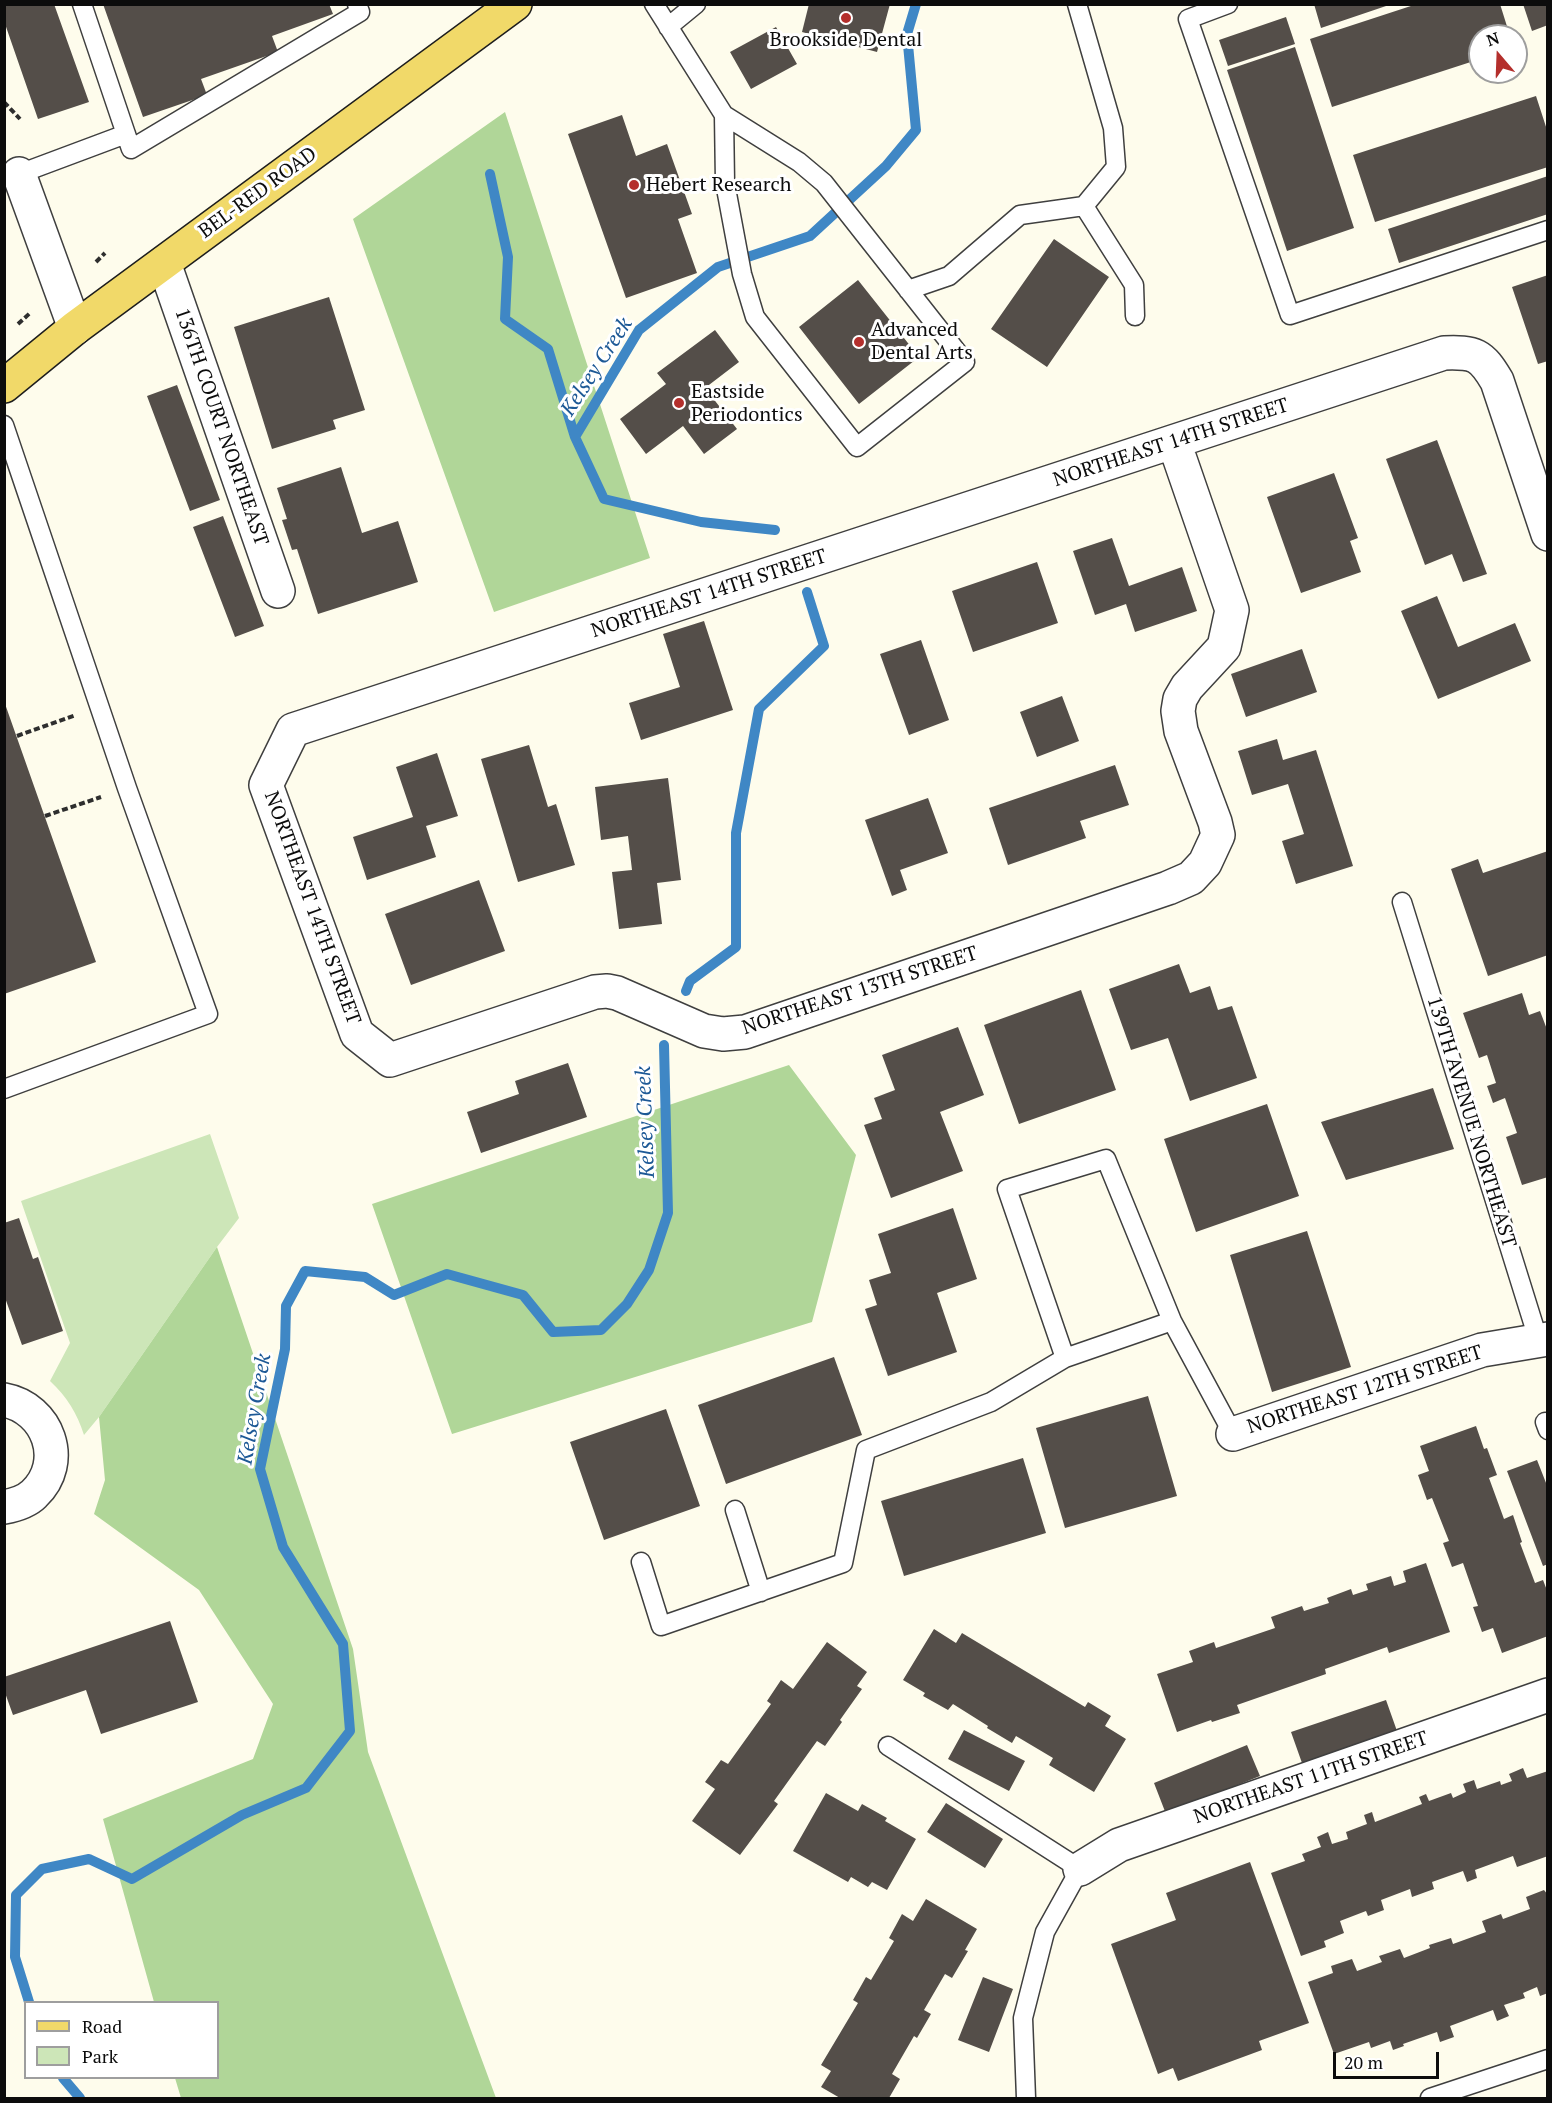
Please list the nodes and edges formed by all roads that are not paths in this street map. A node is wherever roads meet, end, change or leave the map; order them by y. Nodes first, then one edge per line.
1 (82, 4) edge
2 (357, 4) edge
3 (515, 4) edge
4 (654, 4) edge
5 (696, 4) edge
6 (1077, 4) edge
7 (1228, 4) edge
8 (668, 27) junction
9 (724, 115) junction
10 (126, 134) junction
11 (19, 174) joint
12 (1084, 206) junction
13 (1548, 230) edge
14 (164, 263) junction
15 (908, 290) junction
16 (1135, 316) dead end
17 (75, 328) junction
18 (4, 386) edge
19 (4, 425) edge
20 (1174, 442) junction
21 (1548, 534) edge
22 (278, 591) dead end
23 (1402, 902) dead end
24 (390, 1060) joint
25 (4, 1089) edge
26 (1172, 1321) junction
27 (1544, 1341) edge
28 (1065, 1358) junction
29 (4, 1400) edge
30 (1233, 1434) joint
31 (4, 1507) edge
32 (735, 1510) dead end
33 (641, 1562) dead end
34 (761, 1592) junction
35 (1548, 1695) edge
36 (888, 1746) dead end
37 (1080, 1869) junction
38 (1548, 2059) edge
39 (1026, 2098) edge
40 (1430, 2098) edge

1 - 10 lane
2 - 10 lane
3 - 14 main road, BEL-RED ROAD
4 - 8 lane
5 - 8 lane
6 - 12 lane
7 - 13 lane
8 - 9 lane
9 - 15 lane
9 - 15 lane
10 - 11 lane
11 - 17 street
12 - 15 lane
12 - 16 lane
14 - 17 main road, BEL-RED ROAD
14 - 22 street, 136TH COURT NORTHEAST
17 - 18 main road, BEL-RED ROAD
19 - 25 lane
20 - 21 street, NORTHEAST 14TH STREET
20 - 24 street, NORTHEAST 14TH STREET
20 - 24 street, NORTHEAST 13TH STREET
23 - 27 lane, 139TH AVENUE NORTHEAST
26 - 28 lane
26 - 28 lane, NORTHEAST 12TH STREET
26 - 30 lane, NORTHEAST 12TH STREET
27 - 30 street, NORTHEAST 12TH STREET
28 - 34 lane
29 - 31 street
32 - 34 lane
33 - 34 lane
35 - 37 street, NORTHEAST 11TH STREET
36 - 37 lane
37 - 39 lane
38 - 40 lane

